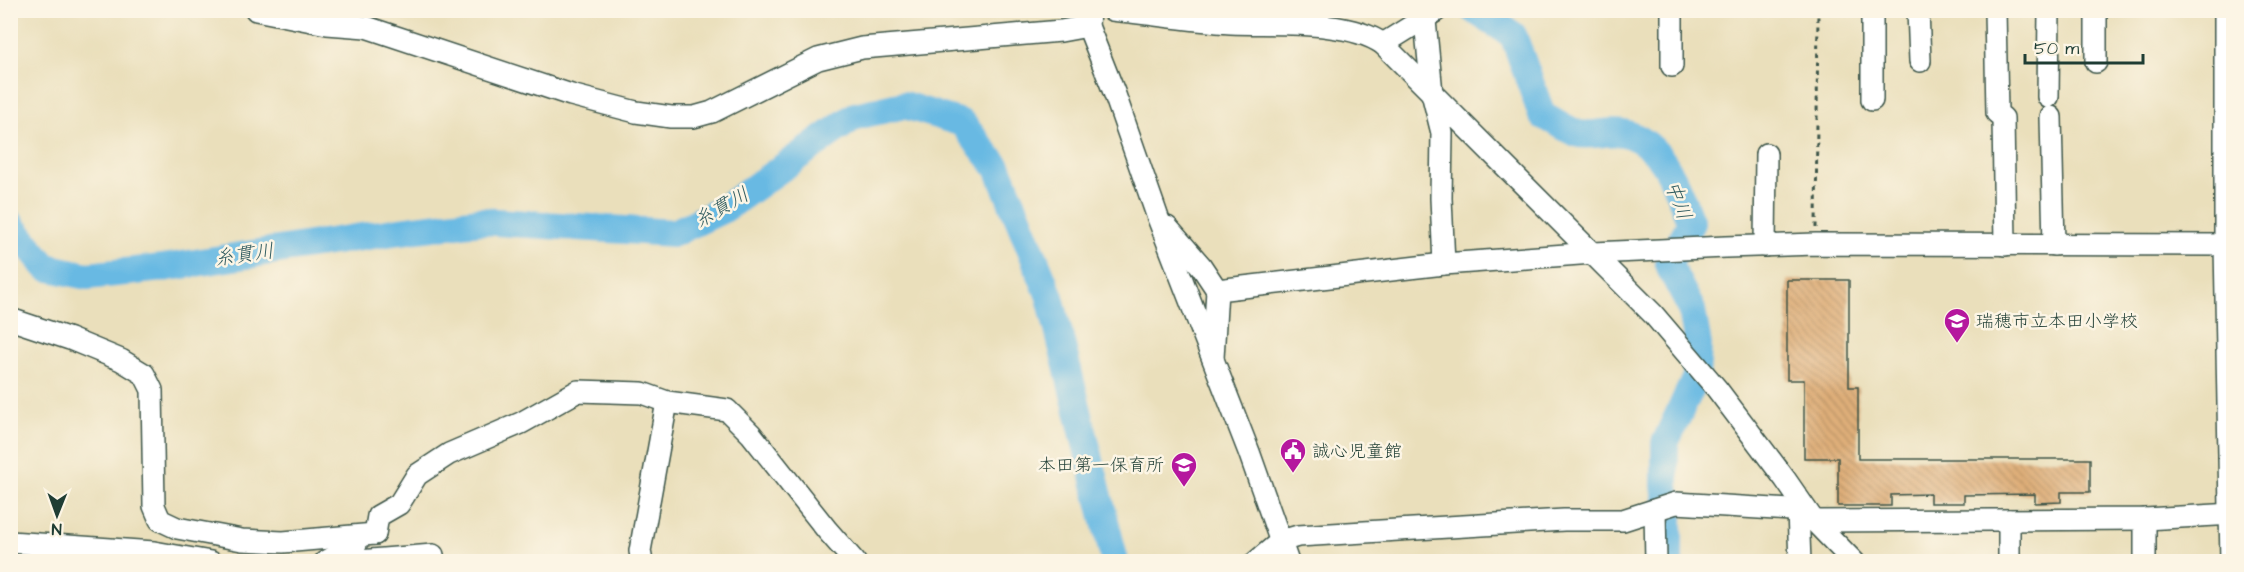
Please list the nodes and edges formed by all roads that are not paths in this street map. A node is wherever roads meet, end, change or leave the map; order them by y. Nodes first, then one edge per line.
1 (256, 10) edge
2 (1112, 10) edge
3 (1672, 10) edge
4 (1872, 10) edge
5 (1918, 10) edge
6 (1995, 10) edge
7 (2049, 10) edge
8 (2096, 10) edge
9 (2225, 10) edge
10 (1428, 13) edge
11 (1088, 18) edge
12 (1314, 18) edge
13 (1383, 44) junction
14 (1920, 61) dead end
15 (2096, 62) dead end
16 (1672, 66) dead end
17 (1432, 93) junction
18 (1872, 100) dead end
19 (1766, 154) dead end
20 (1158, 218) junction
21 (2006, 245) junction
22 (2054, 245) junction
23 (2230, 245) edge
24 (1765, 246) junction
25 (1593, 253) junction
26 (1444, 264) junction
27 (1217, 290) junction
28 (10, 319) edge
29 (1213, 358) junction
30 (667, 402) junction
31 (1663, 507) junction
32 (1806, 514) junction
33 (2232, 514) edge
34 (2145, 519) junction
35 (2009, 520) junction
36 (375, 534) junction
37 (1281, 541) junction
38 (10, 542) edge
39 (211, 561) edge
40 (325, 561) edge
41 (346, 561) edge
42 (434, 561) edge
43 (642, 561) edge
44 (855, 561) edge
45 (1256, 561) edge
46 (1288, 561) edge
47 (1656, 561) edge
48 (1800, 561) edge
49 (1854, 561) edge
50 (2009, 561) edge
51 (2145, 561) edge
52 (2231, 561) edge

1 - 11 street
2 - 12 street
3 - 16 street
4 - 18 street
5 - 14 street
6 - 21 street
7 - 22 street
8 - 15 street
9 - 23 street
10 - 13 street
10 - 17 street
11 - 20 street
12 - 13 street
13 - 17 street
17 - 25 street
17 - 26 street
19 - 24 street
20 - 27 street
20 - 29 street
21 - 22 street
21 - 24 street
22 - 23 street
23 - 33 street
24 - 25 street
25 - 26 street
25 - 32 street
26 - 27 street
27 - 29 street
28 - 36 street
29 - 37 street
30 - 36 street
30 - 43 street
30 - 44 street
31 - 32 street
31 - 37 street
31 - 47 street
32 - 35 street
32 - 48 street
32 - 49 street
33 - 34 street
33 - 52 street
34 - 35 street
34 - 51 street
35 - 50 street
36 - 40 street
37 - 45 street
37 - 46 street
38 - 39 street
41 - 42 street

